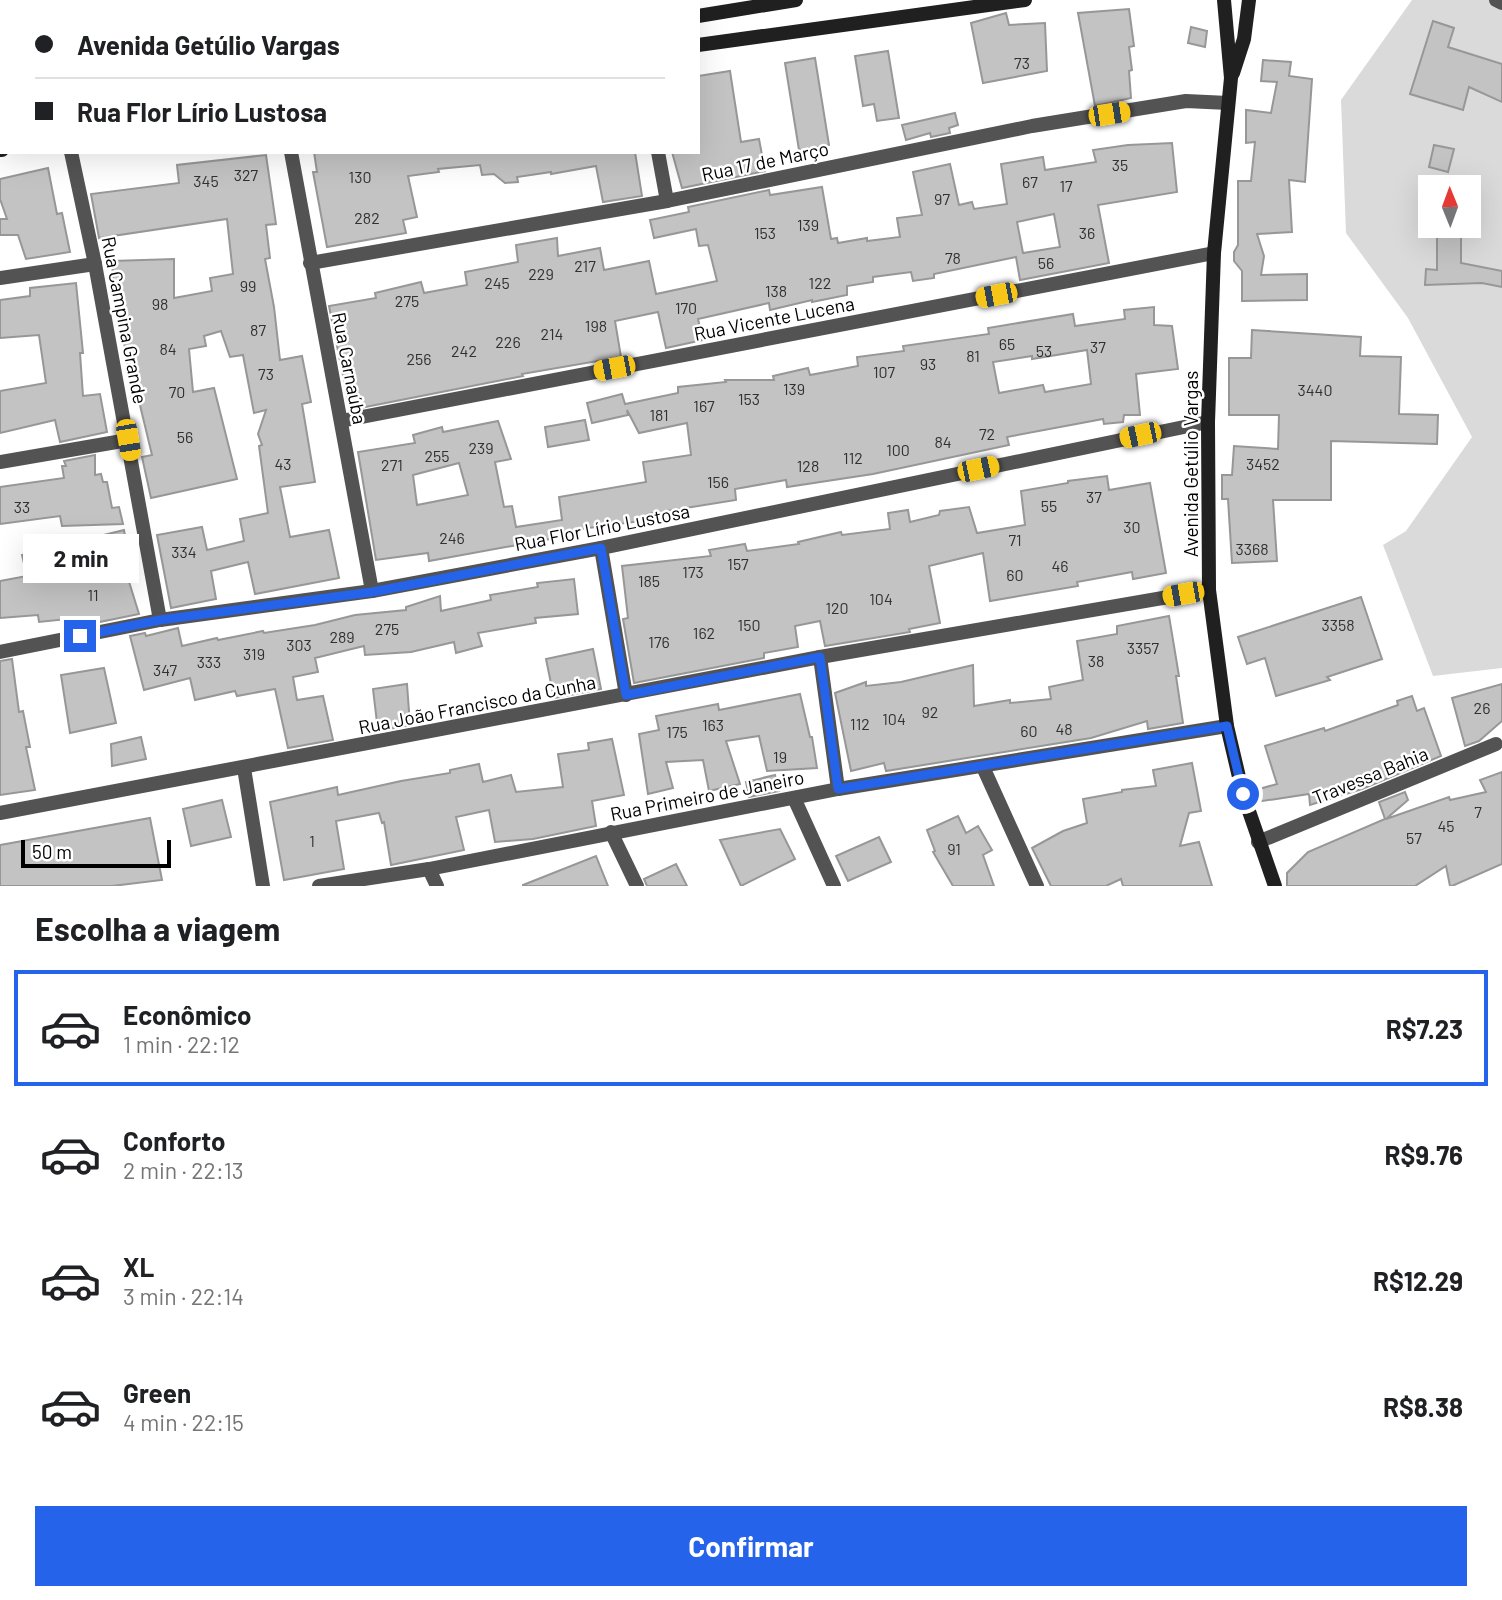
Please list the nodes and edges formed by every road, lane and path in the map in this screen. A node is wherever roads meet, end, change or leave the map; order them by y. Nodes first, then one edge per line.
1 (796, 0) edge
2 (1025, 0) edge
3 (1224, 0) edge
4 (1249, 0) edge
5 (1496, 0) edge
6 (1502, 3) edge
7 (700, 16) edge
8 (700, 45) edge
9 (1231, 78) junction
10 (1228, 103) junction
11 (71, 154) edge
12 (291, 154) edge
13 (658, 154) edge
14 (667, 201) junction
15 (1214, 253) junction
16 (310, 263) junction
17 (95, 264) junction
18 (0, 278) edge
19 (341, 421) junction
20 (1208, 422) junction
21 (128, 440) junction
22 (0, 462) edge
23 (601, 548) junction
24 (1209, 590) junction
25 (372, 592) junction
26 (160, 620) junction
27 (0, 652) edge
28 (820, 657) junction
29 (626, 695) junction
30 (1227, 726) junction
31 (1496, 744) dead end
32 (983, 767) junction
33 (244, 768) junction
34 (838, 789) junction
35 (794, 798) junction
36 (0, 813) edge
37 (611, 832) junction
38 (1258, 842) junction
39 (429, 869) junction
40 (263, 886) edge
41 (319, 886) edge
42 (437, 886) edge
43 (637, 886) edge
44 (834, 886) edge
45 (1037, 886) edge
46 (1275, 886) edge

1 - 7 street
2 - 8 street
3 - 9 street, Avenida Getúlio Vargas
4 - 9 street, Avenida Getúlio Vargas
5 - 6 street
9 - 10 street, Avenida Getúlio Vargas
10 - 14 street, Rua 17 de Março
10 - 15 street, Avenida Getúlio Vargas
11 - 17 street, Rua Campina Grande
12 - 16 street, Rua Carnaúba
13 - 14 street
14 - 16 street, Rua 17 de Março
15 - 19 street, Rua Vicente Lucena
15 - 20 street, Avenida Getúlio Vargas
16 - 19 street, Rua Carnaúba
17 - 18 street
17 - 21 street, Rua Campina Grande
19 - 25 street, Rua Carnaúba
20 - 23 street, Rua Flor Lírio Lustosa
20 - 24 street, Avenida Getúlio Vargas
21 - 22 street
21 - 26 street, Rua Campina Grande
23 - 25 street, Rua Flor Lírio Lustosa
23 - 29 street
24 - 28 street, Rua João Francisco da Cunha
24 - 30 street, Avenida Getúlio Vargas
25 - 26 street, Rua Flor Lírio Lustosa
26 - 27 street, Rua Flor Lírio Lustosa
28 - 29 street, Rua João Francisco da Cunha
28 - 34 street
29 - 33 street, Rua João Francisco da Cunha
30 - 32 street, Rua Primeiro de Janeiro
30 - 38 street, Avenida Getúlio Vargas
31 - 38 street, Travessa Bahia
32 - 34 street, Rua Primeiro de Janeiro
32 - 45 street
33 - 36 street, Rua João Francisco da Cunha
33 - 40 street
34 - 35 street, Rua Primeiro de Janeiro
35 - 37 street, Rua Primeiro de Janeiro
35 - 44 street
37 - 39 street, Rua Primeiro de Janeiro
37 - 43 street
38 - 46 street, Avenida Getúlio Vargas
39 - 41 street, Rua Primeiro de Janeiro
39 - 42 street

